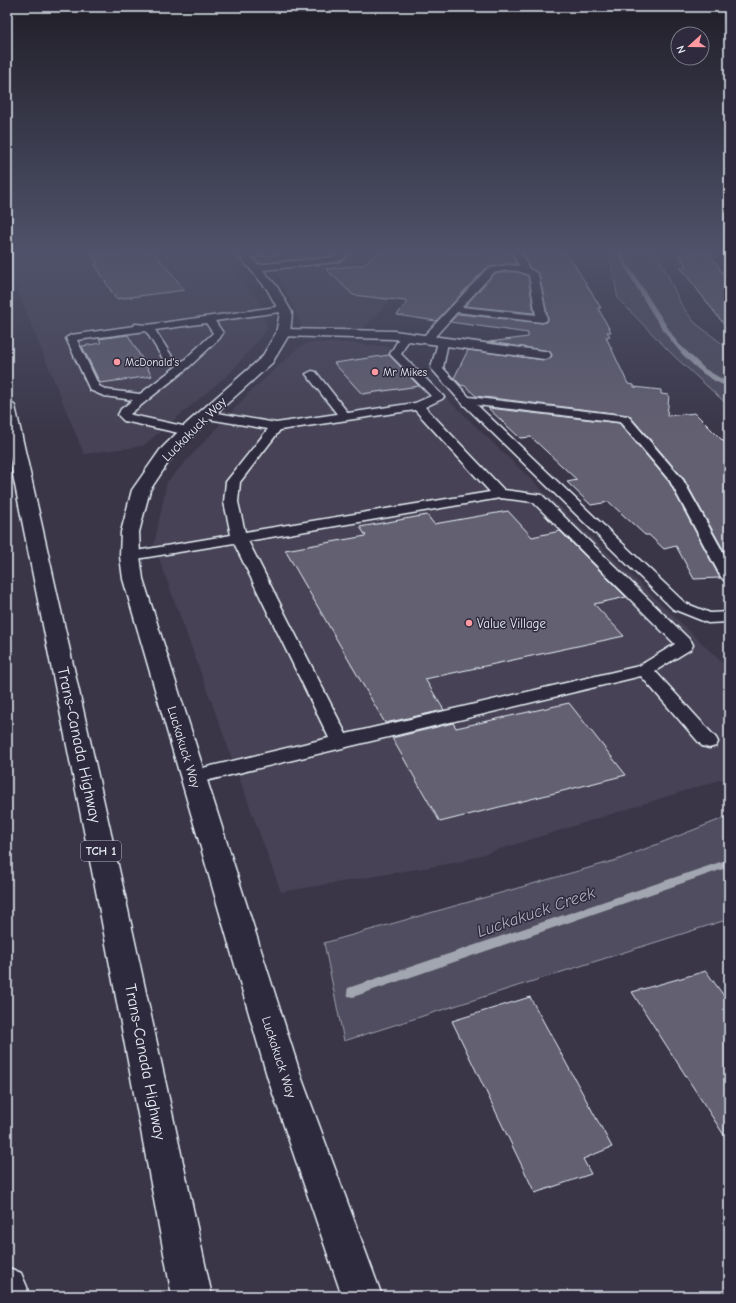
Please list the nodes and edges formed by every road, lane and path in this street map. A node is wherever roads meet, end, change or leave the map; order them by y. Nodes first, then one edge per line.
1 (263, 312) edge
2 (285, 312) edge
3 (451, 312) edge
4 (479, 312) edge
5 (541, 312) edge
6 (208, 319) junction
7 (149, 328) junction
8 (283, 333) junction
9 (405, 337) junction
10 (426, 340) junction
11 (443, 342) junction
12 (544, 355) dead end
13 (186, 365) junction
14 (312, 374) dead end
15 (141, 398) junction
16 (465, 400) junction
17 (7, 406) edge
18 (418, 406) junction
19 (345, 417) junction
20 (197, 423) junction
21 (276, 427) junction
22 (500, 494) junction
23 (239, 538) junction
24 (130, 556) junction
25 (729, 577) edge
26 (729, 617) edge
27 (645, 670) junction
28 (340, 742) junction
29 (709, 742) dead end
30 (193, 777) junction
31 (7, 1287) edge
32 (8, 1296) edge
33 (192, 1296) edge
34 (362, 1296) edge

1 - 6 lane
2 - 8 main road, Luckakuck Way
3 - 10 lane
4 - 5 lane
6 - 7 lane
6 - 13 lane
7 - 13 lane
7 - 15 lane
8 - 9 main road
8 - 20 main road, Luckakuck Way
9 - 10 main road
9 - 18 lane
10 - 11 main road
11 - 12 main road
11 - 16 lane
13 - 15 lane
14 - 19 lane
15 - 20 lane
16 - 25 lane
16 - 26 lane
17 - 33 main road, Trans-Canada Highway / TCH 1
18 - 19 lane
18 - 22 lane
19 - 21 lane
20 - 21 lane
20 - 24 main road, Luckakuck Way
21 - 23 lane
22 - 23 lane
22 - 27 lane
23 - 24 lane
23 - 28 lane
24 - 30 main road, Luckakuck Way
27 - 28 lane
27 - 29 lane
28 - 30 lane
30 - 34 main road, Luckakuck Way
31 - 32 main road

